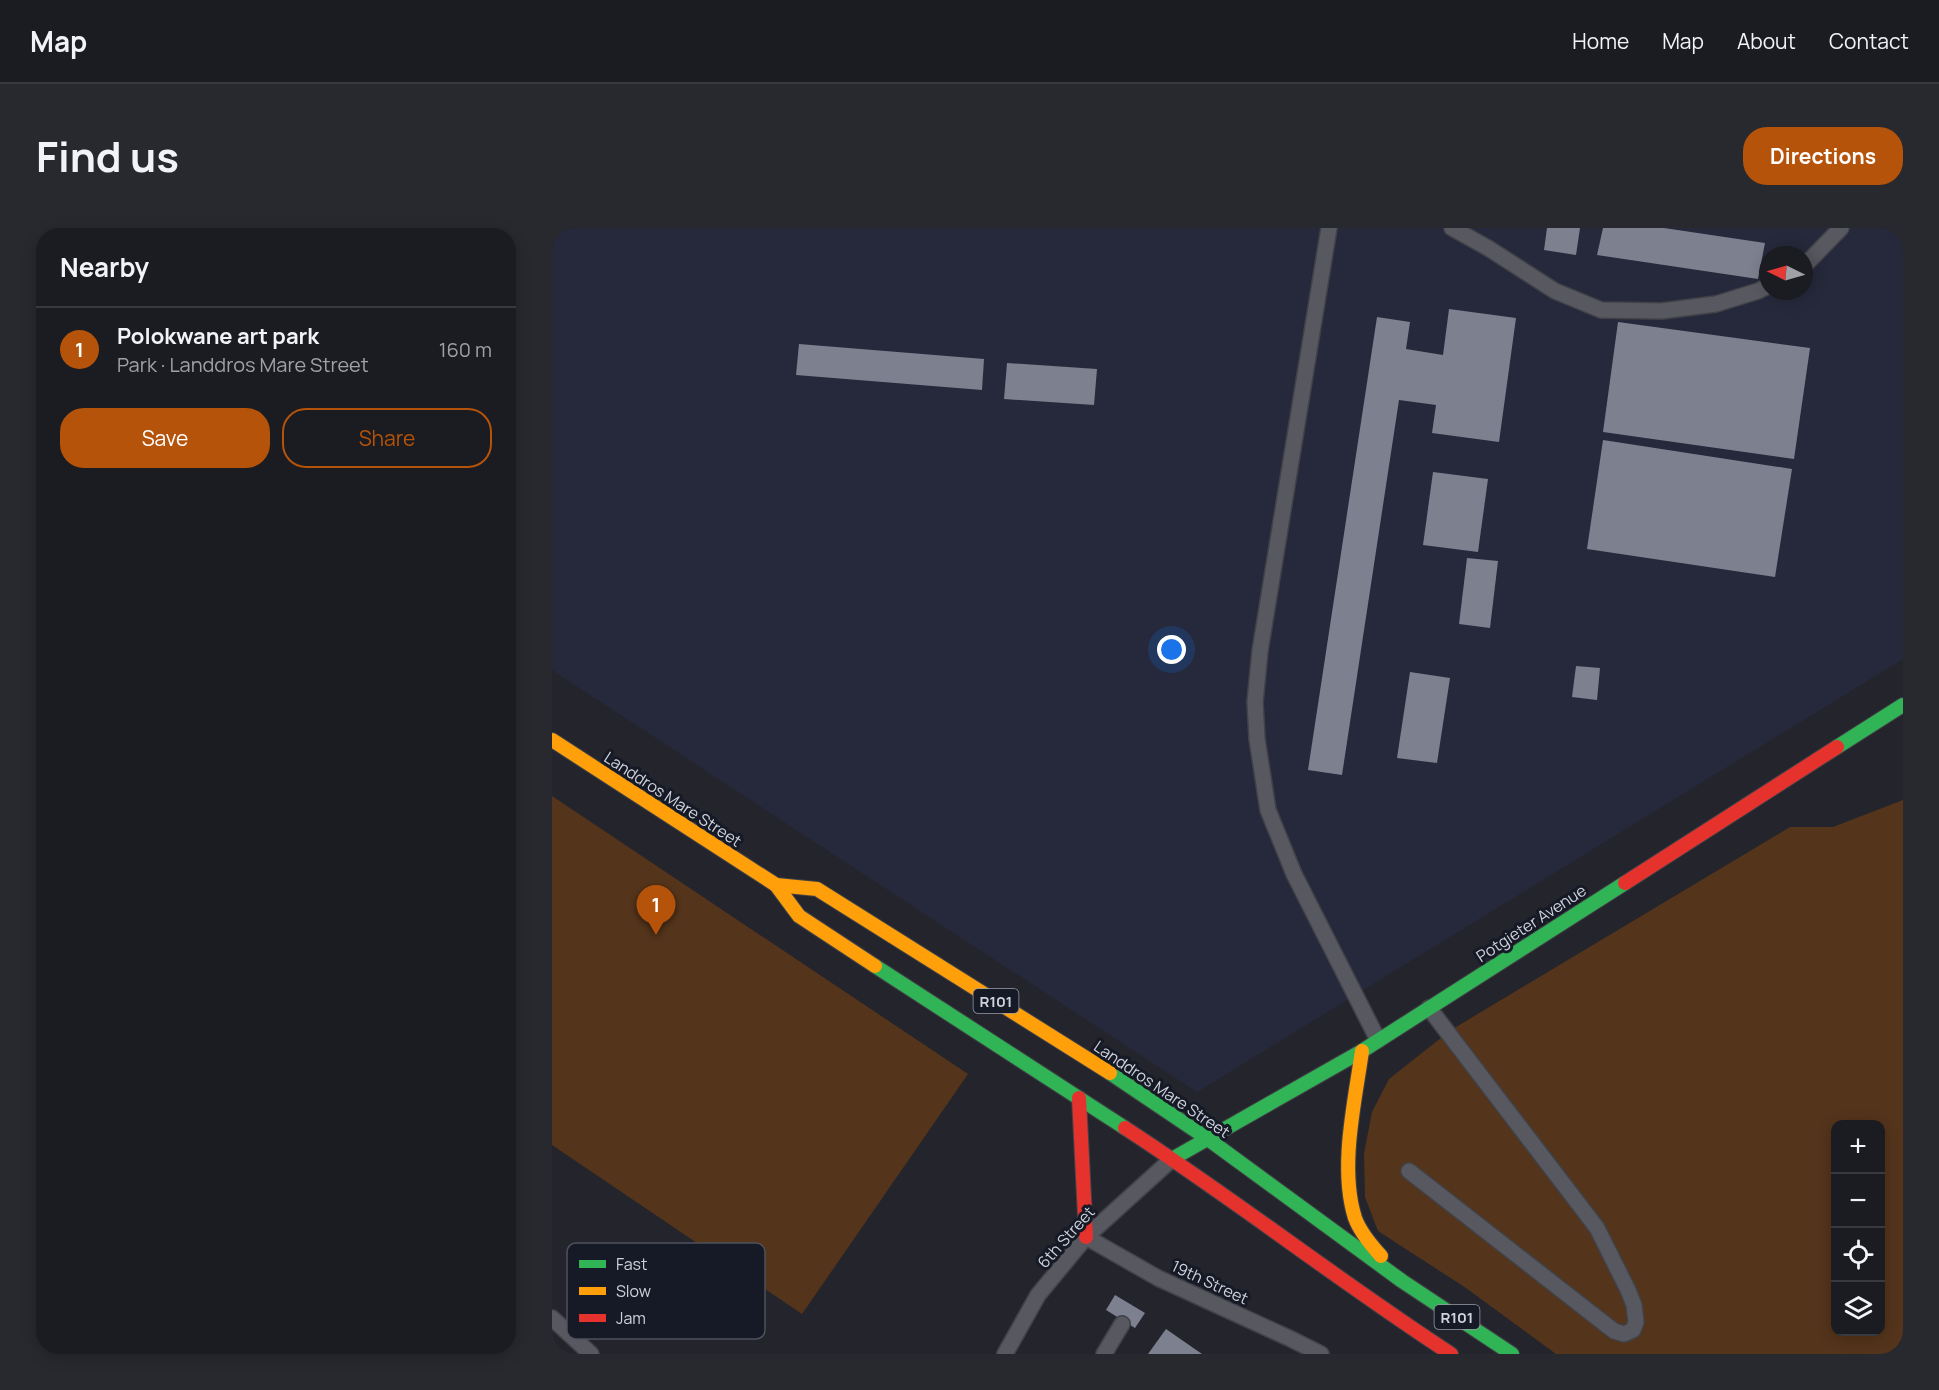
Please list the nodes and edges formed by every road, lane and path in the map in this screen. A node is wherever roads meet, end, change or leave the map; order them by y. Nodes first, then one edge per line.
1 (1329, 228) edge
2 (1452, 228) edge
3 (1841, 228) edge
4 (1813, 257) edge
5 (1759, 290) edge
6 (1903, 705) edge
7 (552, 740) edge
8 (776, 885) junction
9 (1429, 1008) junction
10 (1378, 1041) junction
11 (1362, 1051) junction
12 (1079, 1098) junction
13 (1208, 1139) junction
14 (1172, 1159) junction
15 (1409, 1171) dead end
16 (1086, 1237) junction
17 (1402, 1281) junction
18 (552, 1318) edge
19 (1122, 1324) dead end
20 (567, 1332) edge
21 (575, 1339) edge
22 (1008, 1353) edge
23 (591, 1354) edge
24 (1104, 1354) edge
25 (1321, 1354) edge
26 (1450, 1354) edge
27 (1512, 1354) edge

1 - 10 lane
2 - 5 lane
3 - 4 lane
6 - 9 main road, Potgieter Avenue
7 - 8 main road, Landdros Mare Street / R101
8 - 12 main road, Landdros Mare Street / R101
8 - 13 main road, Landdros Mare Street / R101
9 - 10 main road, Potgieter Avenue
9 - 15 lane
10 - 11 main road, Potgieter Avenue
11 - 13 main road, Potgieter Avenue
11 - 17 main road
12 - 14 main road, Landdros Mare Street / R101
12 - 16 main road
13 - 14 main road, Potgieter Avenue
13 - 17 main road, Landdros Mare Street / R101
14 - 16 lane, 6th Street
14 - 26 main road, Landdros Mare Street / R101
16 - 22 lane, 6th Street
16 - 25 lane, 19th Street
17 - 27 main road, Landdros Mare Street / R101
18 - 20 lane
19 - 24 lane
21 - 23 lane

